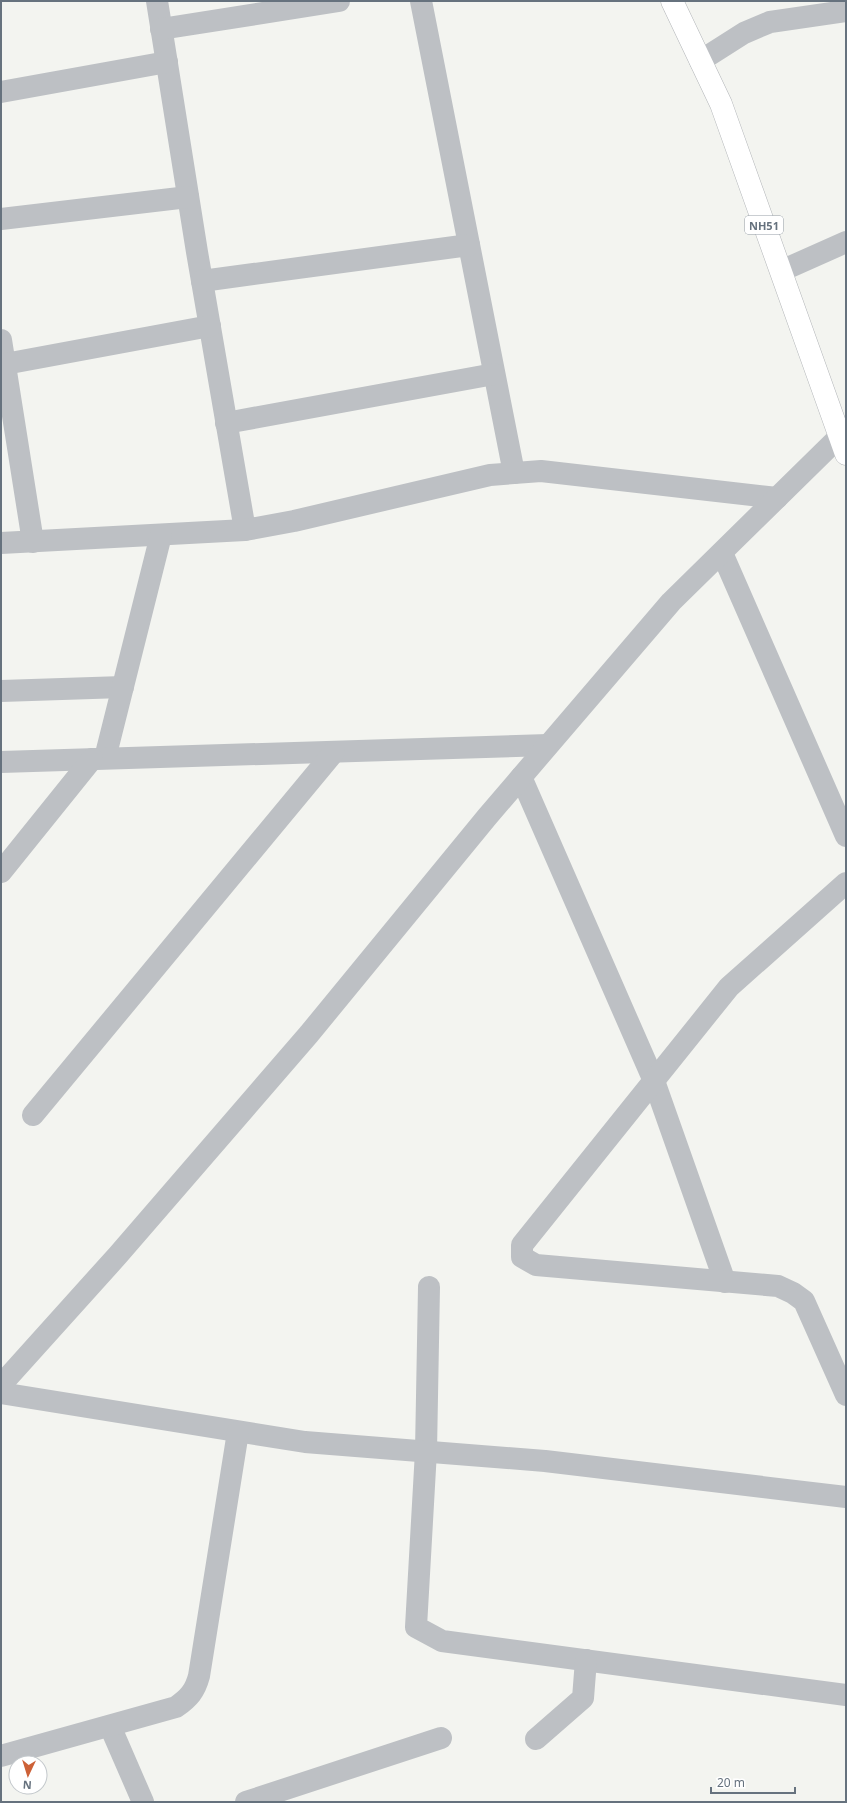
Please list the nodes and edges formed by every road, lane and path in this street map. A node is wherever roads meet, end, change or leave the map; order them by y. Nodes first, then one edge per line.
1 (157, 1) edge
2 (339, 1) edge
3 (421, 1) edge
4 (672, 1) edge
5 (846, 10) edge
6 (161, 29) junction
7 (700, 61) junction
8 (166, 62) junction
9 (1, 92) edge
10 (188, 198) junction
11 (1, 219) edge
12 (846, 242) edge
13 (469, 245) junction
14 (780, 271) junction
15 (202, 281) junction
16 (210, 326) junction
17 (1, 340) edge
18 (5, 364) junction
19 (494, 374) junction
20 (226, 422) junction
21 (844, 442) edge
22 (514, 473) junction
23 (777, 498) junction
24 (245, 530) junction
25 (160, 535) junction
26 (33, 542) junction
27 (1, 543) edge
28 (722, 552) junction
29 (123, 687) junction
30 (1, 692) edge
31 (548, 745) junction
32 (334, 752) junction
33 (98, 759) junction
34 (1, 762) edge
35 (521, 777) junction
36 (846, 836) edge
37 (1, 872) edge
38 (846, 883) edge
39 (654, 1081) junction
40 (33, 1115) dead end
41 (725, 1282) junction
42 (429, 1287) dead end
43 (1, 1385) edge
44 (1, 1393) edge
45 (846, 1395) edge
46 (238, 1432) junction
47 (426, 1451) junction
48 (846, 1497) edge
49 (586, 1660) junction
50 (846, 1695) edge
51 (110, 1726) junction
52 (441, 1738) dead end
53 (536, 1738) dead end
54 (1, 1756) edge
55 (143, 1802) edge
56 (246, 1802) edge

1 - 6 street
2 - 6 street
3 - 13 street
4 - 7 highway, NH51
5 - 7 street
6 - 8 street
7 - 14 highway, NH51
8 - 9 street
8 - 10 street
10 - 11 street
10 - 15 street
12 - 14 street
13 - 15 street
13 - 19 street
14 - 21 highway, NH51
15 - 16 street
16 - 18 street
16 - 20 street
17 - 18 street
18 - 26 street
19 - 20 street
19 - 22 street
20 - 24 street
21 - 23 street
22 - 23 street
22 - 24 street
23 - 28 street
24 - 25 street
25 - 26 street
25 - 29 street
26 - 27 street
28 - 31 street
28 - 36 street
29 - 30 street
29 - 33 street
31 - 32 street
31 - 35 street
32 - 33 street
32 - 40 street
33 - 34 street
33 - 37 street
35 - 39 street
35 - 43 street
38 - 39 street
39 - 41 street
39 - 41 street
41 - 45 street
42 - 47 street
44 - 46 street
46 - 47 street
46 - 51 street
47 - 48 street
47 - 49 street
49 - 50 street
49 - 53 street
51 - 54 street
51 - 55 street
52 - 56 street

